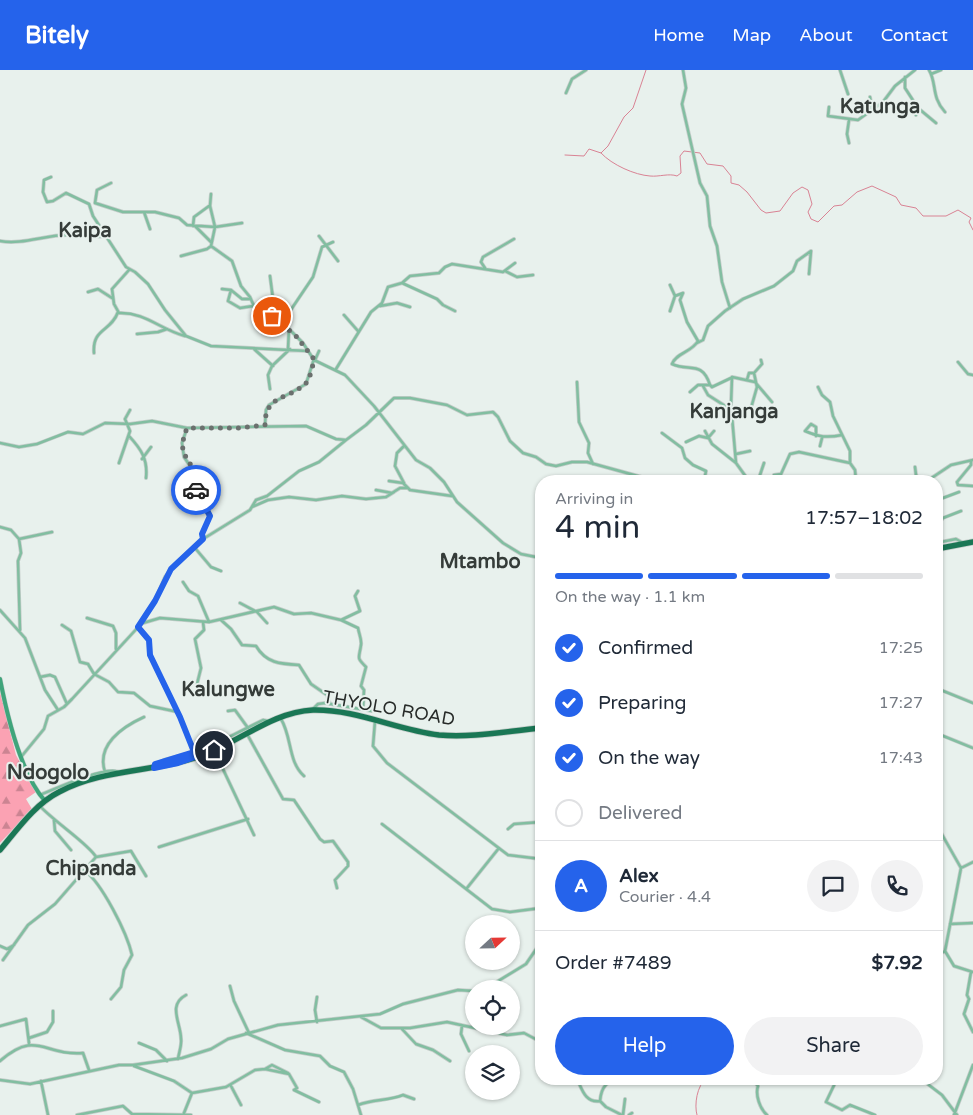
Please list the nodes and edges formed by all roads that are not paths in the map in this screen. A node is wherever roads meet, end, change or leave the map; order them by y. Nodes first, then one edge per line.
1 (586, 70) edge
2 (683, 70) edge
3 (840, 70) edge
4 (915, 70) edge
5 (929, 70) edge
6 (941, 70) edge
7 (931, 74) junction
8 (905, 77) junction
9 (566, 93) dead end
10 (848, 94) dead end
11 (870, 97) dead end
12 (829, 106) dead end
13 (918, 108) junction
14 (872, 109) junction
15 (946, 112) dead end
16 (916, 115) dead end
17 (849, 120) junction
18 (936, 122) dead end
19 (849, 143) dead end
20 (51, 177) dead end
21 (111, 183) dead end
22 (211, 194) dead end
23 (95, 202) junction
24 (211, 205) junction
25 (90, 206) junction
26 (144, 212) junction
27 (242, 223) dead end
28 (194, 226) junction
29 (215, 227) junction
30 (150, 229) dead end
31 (106, 236) junction
32 (319, 236) dead end
33 (514, 239) dead end
34 (0, 241) edge
35 (333, 242) dead end
36 (211, 244) junction
37 (324, 245) junction
38 (181, 256) dead end
39 (338, 261) dead end
40 (515, 263) dead end
41 (485, 268) junction
42 (129, 270) junction
43 (505, 271) junction
44 (809, 274) dead end
45 (533, 275) dead end
46 (270, 276) dead end
47 (402, 283) junction
48 (670, 285) dead end
49 (222, 289) dead end
50 (231, 290) junction
51 (88, 292) dead end
52 (675, 296) junction
53 (112, 298) junction
54 (250, 299) junction
55 (253, 306) junction
56 (410, 307) dead end
57 (377, 308) junction
58 (730, 308) junction
59 (455, 311) dead end
60 (670, 311) dead end
61 (118, 312) junction
62 (344, 315) dead end
63 (284, 320) junction
64 (288, 328) junction
65 (166, 330) junction
66 (358, 331) junction
67 (137, 334) dead end
68 (186, 336) junction
69 (697, 343) junction
70 (254, 349) junction
71 (289, 349) junction
72 (308, 351) junction
73 (319, 351) dead end
74 (94, 353) dead end
75 (314, 360) junction
76 (761, 360) dead end
77 (958, 362) dead end
78 (273, 366) junction
79 (336, 369) junction
80 (754, 374) junction
81 (973, 375) edge
82 (731, 378) junction
83 (747, 380) junction
84 (577, 382) dead end
85 (756, 384) junction
86 (710, 385) junction
87 (703, 386) junction
88 (818, 387) dead end
89 (270, 389) dead end
90 (690, 392) dead end
91 (772, 402) dead end
92 (130, 410) dead end
93 (378, 412) junction
94 (733, 412) junction
95 (127, 424) junction
96 (265, 425) junction
97 (187, 428) junction
98 (705, 431) dead end
99 (714, 431) dead end
100 (662, 433) dead end
101 (842, 435) junction
102 (129, 436) junction
103 (816, 436) junction
104 (708, 438) junction
105 (822, 438) junction
106 (346, 440) junction
107 (686, 442) dead end
108 (0, 443) edge
109 (404, 446) junction
110 (820, 446) dead end
111 (151, 447) dead end
112 (750, 451) dead end
113 (736, 454) junction
114 (145, 456) junction
115 (142, 459) dead end
116 (972, 461) edge
117 (764, 462) dead end
118 (119, 463) dead end
119 (736, 463) junction
120 (850, 463) junction
121 (593, 464) junction
122 (915, 467) dead end
123 (632, 475) edge
124 (705, 475) edge
125 (745, 475) edge
126 (760, 475) edge
127 (774, 475) dead end
128 (855, 475) edge
129 (916, 475) edge
130 (936, 475) edge
131 (146, 478) dead end
132 (389, 481) dead end
133 (405, 485) junction
134 (973, 486) edge
135 (408, 489) junction
136 (376, 490) dead end
137 (394, 492) junction
138 (960, 492) dead end
139 (452, 496) junction
140 (943, 498) edge
141 (252, 507) junction
142 (961, 511) dead end
143 (943, 519) edge
144 (0, 527) edge
145 (52, 532) dead end
146 (18, 539) junction
147 (203, 539) junction
148 (943, 542) edge
149 (973, 542) edge
150 (964, 544) junction
151 (195, 548) junction
152 (943, 548) edge
153 (535, 557) edge
154 (221, 571) dead end
155 (183, 582) dead end
156 (358, 591) dead end
157 (240, 603) dead end
158 (0, 610) edge
159 (253, 611) junction
160 (87, 618) dead end
161 (221, 620) junction
162 (341, 620) junction
163 (203, 622) junction
164 (209, 622) junction
165 (268, 623) dead end
166 (142, 624) junction
167 (62, 625) dead end
168 (138, 627) junction
169 (20, 632) junction
170 (117, 649) junction
171 (94, 674) junction
172 (40, 677) junction
173 (0, 680) edge
174 (198, 684) dead end
175 (943, 691) edge
176 (973, 703) edge
177 (67, 704) junction
178 (330, 704) junction
179 (363, 709) junction
180 (58, 710) junction
181 (314, 710) junction
182 (228, 711) dead end
183 (372, 711) dead end
184 (178, 712) junction
185 (144, 717) dead end
186 (280, 717) junction
187 (375, 720) junction
188 (535, 728) edge
189 (247, 731) junction
190 (943, 736) edge
191 (973, 748) edge
192 (214, 750) junction
193 (194, 752) junction
194 (21, 757) junction
195 (154, 768) junction
196 (105, 772) junction
197 (120, 774) junction
198 (304, 776) dead end
199 (40, 795) junction
200 (45, 801) junction
201 (40, 805) junction
202 (248, 819) junction
203 (54, 820) junction
204 (535, 822) edge
205 (382, 824) dead end
206 (508, 829) dead end
207 (254, 835) dead end
208 (943, 836) edge
209 (159, 848) dead end
210 (499, 848) junction
211 (0, 850) edge
212 (72, 850) dead end
213 (96, 857) junction
214 (535, 858) edge
215 (973, 862) edge
216 (961, 868) junction
217 (84, 870) junction
218 (146, 876) dead end
219 (336, 888) dead end
220 (466, 889) junction
221 (535, 909) edge
222 (973, 923) edge
223 (950, 924) junction
224 (15, 944) junction
225 (0, 946) edge
226 (535, 952) edge
227 (945, 952) joint
228 (3, 960) dead end
229 (972, 972) edge
230 (500, 980) edge
231 (230, 986) dead end
232 (465, 990) edge
233 (186, 994) dead end
234 (317, 996) dead end
235 (110, 999) dead end
236 (53, 1011) dead end
237 (360, 1016) junction
238 (317, 1022) junction
239 (0, 1026) edge
240 (462, 1026) junction
241 (401, 1028) junction
242 (973, 1032) edge
243 (248, 1033) junction
244 (29, 1038) junction
245 (535, 1039) edge
246 (139, 1043) dead end
247 (29, 1044) junction
248 (466, 1045) edge
249 (178, 1059) junction
250 (0, 1061) edge
251 (167, 1061) junction
252 (450, 1061) dead end
253 (973, 1064) edge
254 (132, 1065) junction
255 (89, 1070) junction
256 (265, 1070) junction
257 (289, 1074) junction
258 (0, 1080) edge
259 (41, 1081) junction
260 (579, 1085) edge
261 (605, 1085) edge
262 (757, 1085) edge
263 (835, 1085) edge
264 (930, 1085) edge
265 (230, 1086) junction
266 (192, 1093) junction
267 (625, 1098) dead end
268 (414, 1099) dead end
269 (600, 1101) junction
270 (319, 1102) dead end
271 (241, 1105) dead end
272 (358, 1105) junction
273 (184, 1113) junction
274 (632, 1113) dead end
275 (955, 1114) edge
276 (48, 1115) edge
277 (77, 1115) edge
278 (191, 1115) edge
279 (361, 1115) edge
280 (622, 1115) edge
281 (629, 1115) edge
282 (767, 1115) edge
283 (875, 1115) edge

1 - 9 street
2 - 58 street
3 - 10 street
4 - 8 street
5 - 7 street
6 - 7 street
7 - 15 street
8 - 13 street
8 - 14 street
11 - 14 street
12 - 17 street
13 - 16 street
13 - 18 street
14 - 17 street
17 - 19 street
20 - 25 street
21 - 23 street
22 - 24 street
23 - 25 street
23 - 26 street
24 - 28 street
24 - 29 street
25 - 31 street
26 - 28 street
26 - 30 street
27 - 29 street
28 - 29 street
28 - 36 street
29 - 36 street
31 - 34 street
31 - 42 street
32 - 37 street
33 - 41 street
35 - 37 street
36 - 38 street
36 - 54 street
37 - 39 street
37 - 63 street
40 - 43 street
41 - 43 street
41 - 47 street
42 - 53 street
42 - 68 street
43 - 45 street
44 - 58 street
46 - 63 street
47 - 57 street
47 - 59 street
48 - 52 street
49 - 50 street
50 - 54 street
50 - 55 street
51 - 53 street
52 - 60 street
52 - 69 street
53 - 61 street
54 - 55 street
55 - 64 street
56 - 57 street
57 - 66 street
58 - 69 street
61 - 65 street
61 - 74 street
62 - 66 street
63 - 64 street
64 - 71 street
64 - 72 street
65 - 67 street
65 - 68 street
66 - 79 street
68 - 70 street
69 - 86 street
70 - 71 street
70 - 78 street
71 - 72 street
71 - 78 street
72 - 75 street
73 - 75 street
75 - 79 street
75 - 96 street
76 - 80 street
77 - 81 street
78 - 89 street
79 - 93 street
80 - 83 street
80 - 85 street
82 - 83 street
82 - 86 street
82 - 94 street
83 - 85 street
84 - 121 street
85 - 91 street
85 - 94 street
86 - 87 street
87 - 90 street
87 - 94 street
88 - 101 street
92 - 95 street
93 - 106 street
93 - 109 street
93 - 121 street
94 - 113 street
95 - 97 street
95 - 102 street
95 - 108 street
96 - 97 street
96 - 106 street
97 - 147 street
98 - 104 street
99 - 104 street
100 - 124 street
101 - 105 street
101 - 120 street
102 - 114 street
102 - 118 street
103 - 103 street
103 - 105 street
104 - 107 street
104 - 119 street
105 - 110 street
106 - 141 street
109 - 133 street
109 - 139 street
111 - 114 street
112 - 113 street
113 - 119 street
114 - 115 street
114 - 131 street
116 - 130 street
116 - 134 street
117 - 126 street
119 - 125 street
120 - 127 street
120 - 128 street
121 - 123 street
122 - 129 street
132 - 133 street
133 - 135 street
135 - 137 street
135 - 139 street
136 - 137 street
137 - 141 street
138 - 140 street
139 - 153 street
141 - 147 street
142 - 143 street
144 - 146 street
145 - 146 street
146 - 169 street
147 - 151 street
148 - 150 street
149 - 150 highway
150 - 152 highway
151 - 154 street
151 - 166 street
155 - 164 street
156 - 162 street
157 - 159 street
158 - 169 street
159 - 161 street
159 - 162 street
159 - 165 street
160 - 170 street
161 - 164 street
161 - 178 street
162 - 179 street
163 - 164 street
163 - 166 street
163 - 174 street
166 - 168 street
167 - 171 street
168 - 170 street
168 - 184 street
169 - 172 street
170 - 171 street
171 - 177 street
171 - 184 street
172 - 177 street
172 - 180 street
173 - 194 street
175 - 176 street
177 - 180 street
178 - 179 street
178 - 181 street
179 - 183 street
180 - 194 street
181 - 186 highway, THYOLO ROAD
181 - 187 highway, THYOLO ROAD
182 - 189 street
184 - 193 street
185 - 196 street
186 - 189 highway, THYOLO ROAD
186 - 198 street
187 - 188 highway, THYOLO ROAD
187 - 210 street
189 - 192 highway, THYOLO ROAD
189 - 193 street
189 - 219 street
190 - 191 street
192 - 195 highway, THYOLO ROAD
192 - 202 street
193 - 195 street
194 - 199 street
195 - 197 highway, THYOLO ROAD
196 - 197 street
196 - 199 street
197 - 200 highway, THYOLO ROAD
199 - 200 street
200 - 201 highway, THYOLO ROAD
201 - 203 street
201 - 211 highway, THYOLO ROAD
202 - 207 street
202 - 209 street
203 - 212 street
203 - 213 street
204 - 206 street
205 - 220 street
208 - 216 street
210 - 214 street
210 - 220 street
213 - 217 street
213 - 218 street
215 - 216 street
216 - 223 street
217 - 224 street
217 - 235 street
220 - 221 street
222 - 223 street
223 - 227 street
224 - 225 street
224 - 228 street
226 - 230 street
227 - 229 street
229 - 242 street
231 - 243 street
232 - 237 street
233 - 249 street
234 - 238 street
236 - 244 street
237 - 238 street
237 - 241 street
238 - 243 street
239 - 244 street
240 - 241 street
240 - 245 street
240 - 248 street
241 - 252 street
243 - 249 street
243 - 272 street
244 - 247 street
246 - 251 street
247 - 250 street
247 - 255 street
249 - 251 street
251 - 254 street
253 - 275 street
254 - 255 street
254 - 266 street
255 - 259 street
256 - 257 street
256 - 257 street
256 - 265 street
257 - 270 street
258 - 259 street
259 - 276 street
260 - 269 street
261 - 269 street
262 - 282 street
263 - 283 street
264 - 275 street
265 - 266 street
265 - 271 street
266 - 273 street
267 - 280 street
268 - 272 street
269 - 280 street
272 - 279 street
273 - 277 street
273 - 278 street
274 - 281 street

